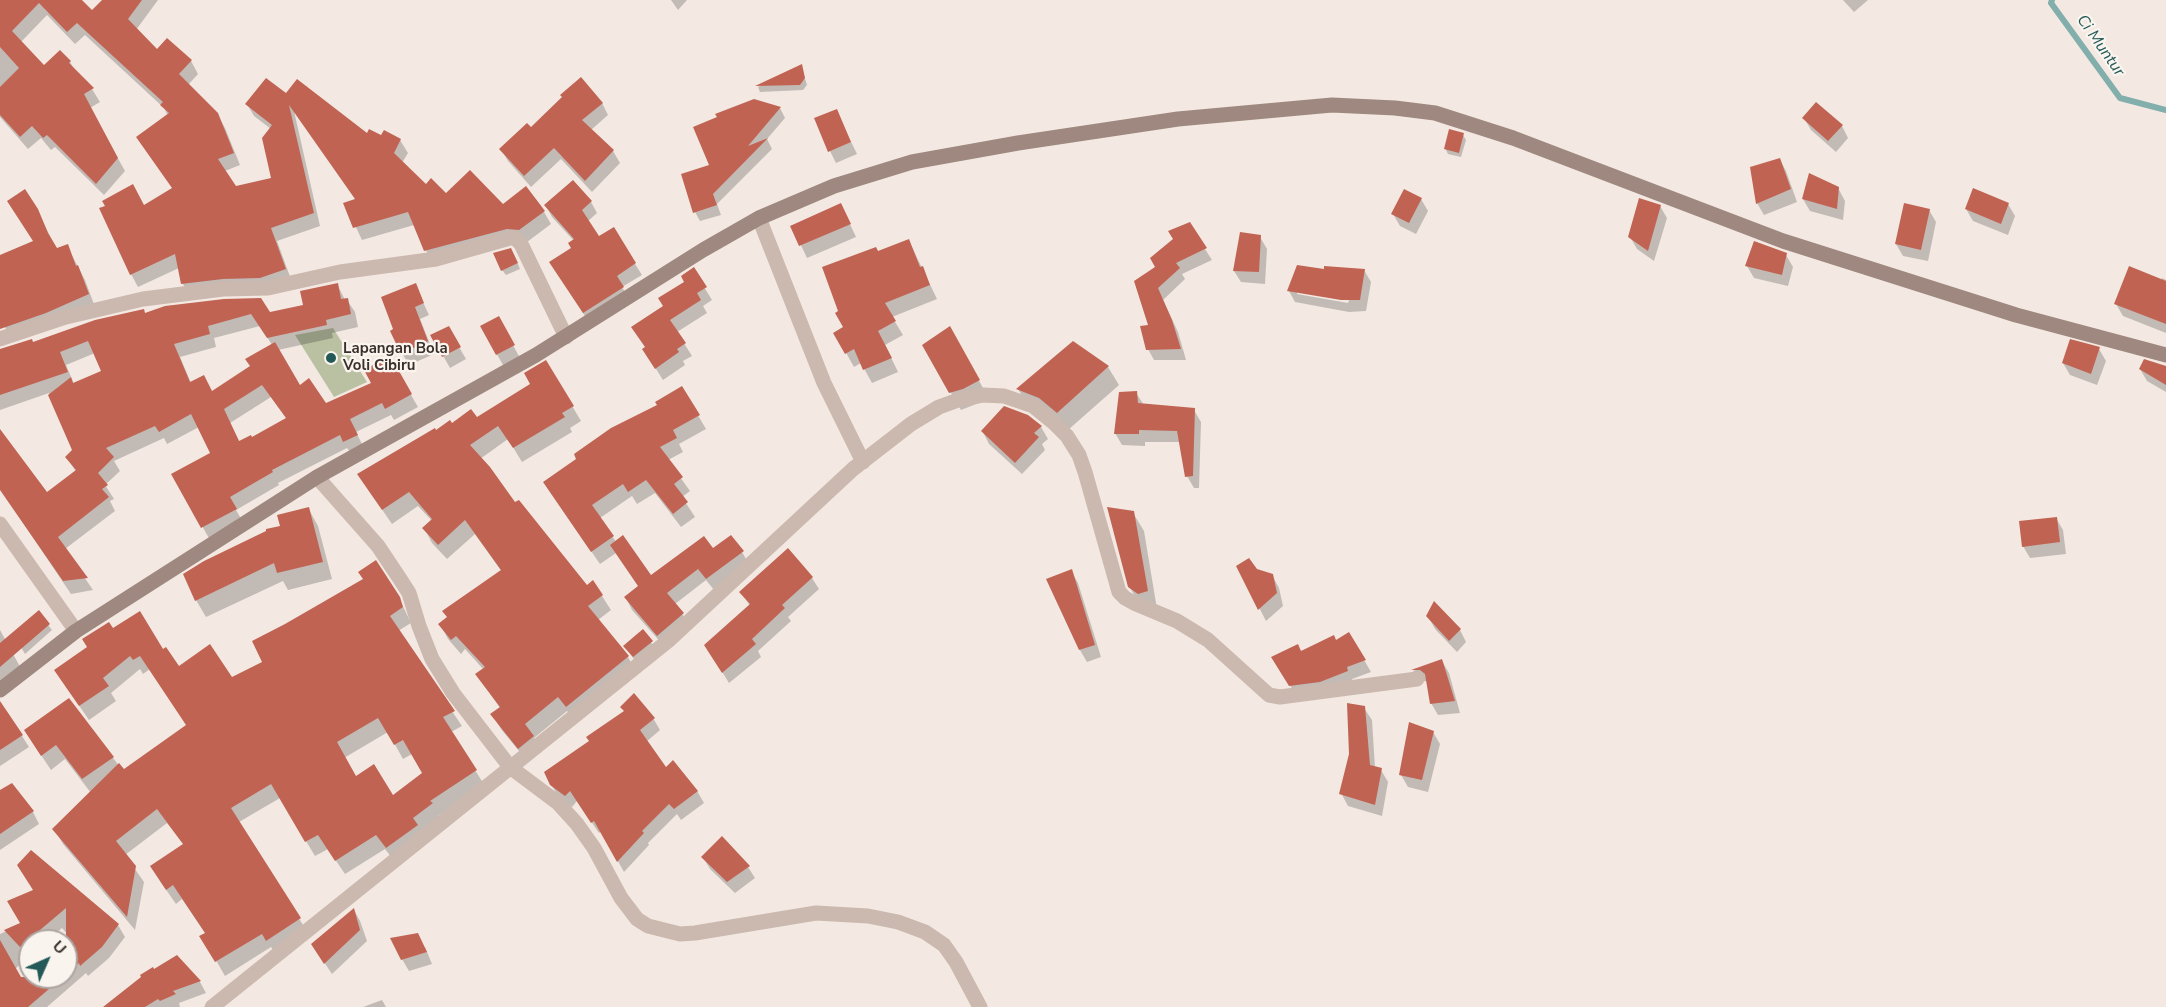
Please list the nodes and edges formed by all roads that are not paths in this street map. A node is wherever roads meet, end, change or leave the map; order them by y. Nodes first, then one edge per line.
1 (759, 218) junction
2 (566, 337) junction
3 (0, 339) edge
4 (2166, 355) edge
5 (863, 462) junction
6 (317, 477) junction
7 (0, 524) edge
8 (76, 631) junction
9 (1417, 680) dead end
10 (0, 690) edge
11 (510, 767) junction
12 (212, 1007) edge
13 (980, 1007) edge

1 - 2 main road
1 - 4 main road
1 - 5 street
2 - 3 street
2 - 6 main road
5 - 9 street
5 - 11 street
6 - 8 main road
6 - 11 street
7 - 8 street
8 - 10 main road
11 - 12 street
11 - 13 street

